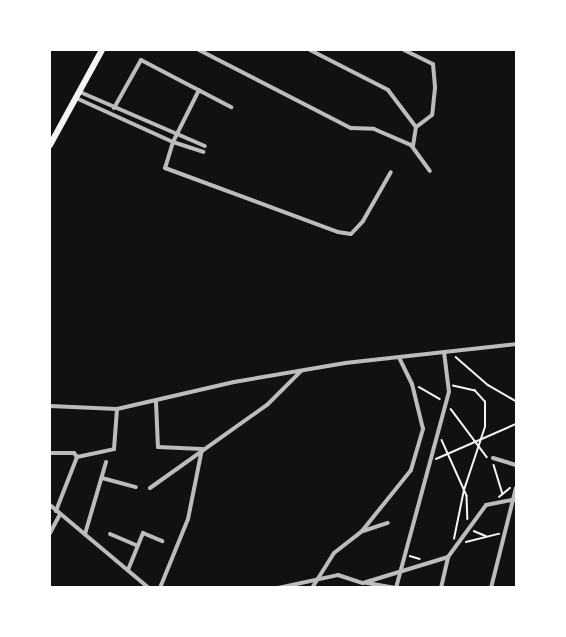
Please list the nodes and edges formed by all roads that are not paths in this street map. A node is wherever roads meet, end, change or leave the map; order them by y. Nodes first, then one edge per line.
1 (102, 50) edge
2 (199, 50) edge
3 (310, 50) edge
4 (404, 50) edge
5 (199, 90) junction
6 (77, 95) junction
7 (231, 106) dead end
8 (114, 108) junction
9 (416, 127) junction
10 (177, 135) junction
11 (173, 142) junction
12 (50, 145) edge
13 (205, 146) dead end
14 (413, 148) junction
15 (203, 152) dead end
16 (430, 171) dead end
17 (392, 172) dead end
18 (516, 344) edge
19 (444, 352) junction
20 (399, 357) junction
21 (301, 371) junction
22 (156, 402) junction
23 (50, 406) edge
24 (117, 409) junction
25 (202, 449) junction
26 (50, 453) edge
27 (76, 457) junction
28 (493, 458) dead end
29 (106, 462) dead end
30 (516, 465) edge
31 (102, 478) junction
32 (136, 487) dead end
33 (150, 488) dead end
34 (516, 488) edge
35 (515, 499) edge
36 (50, 505) edge
37 (58, 513) junction
38 (388, 523) dead end
39 (362, 531) junction
40 (50, 533) edge
41 (85, 534) junction
42 (110, 534) dead end
43 (162, 541) dead end
44 (138, 546) junction
45 (448, 557) junction
46 (128, 570) junction
47 (401, 572) junction
48 (313, 581) junction
49 (355, 581) junction
50 (363, 583) junction
51 (396, 587) edge
52 (149, 588) edge
53 (160, 588) edge
54 (278, 588) edge
55 (312, 588) edge
56 (354, 588) edge
57 (441, 588) edge
58 (491, 588) edge

1 - 6 main road
2 - 14 street
3 - 9 street
4 - 9 street
5 - 7 street
5 - 8 street
5 - 10 street
6 - 8 street
6 - 11 street
6 - 12 main road
8 - 10 street
9 - 14 street
10 - 11 street
10 - 13 street
11 - 15 street
11 - 17 street
14 - 16 street
18 - 19 street
19 - 20 street
19 - 47 street
20 - 21 street
20 - 39 street
21 - 22 street
21 - 25 street
22 - 24 street
22 - 25 street
23 - 24 street
24 - 27 street
25 - 33 street
25 - 53 street
26 - 27 street
27 - 37 street
28 - 30 street
29 - 31 street
31 - 32 street
31 - 41 street
34 - 35 street
35 - 45 street
35 - 58 street
36 - 37 street
37 - 40 street
37 - 41 street
38 - 39 street
39 - 48 street
41 - 46 street
42 - 44 street
43 - 44 street
44 - 46 street
45 - 47 street
45 - 57 street
46 - 52 street
47 - 50 street
47 - 51 street
48 - 49 street
48 - 54 street
48 - 55 street
49 - 50 street
49 - 56 street
50 - 51 street

